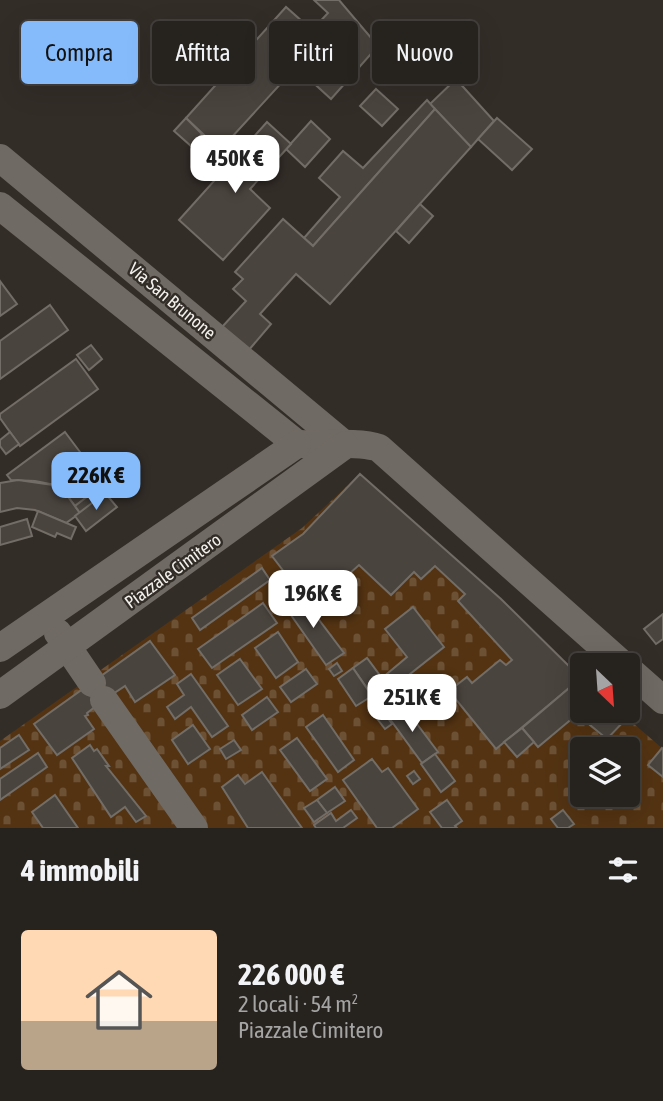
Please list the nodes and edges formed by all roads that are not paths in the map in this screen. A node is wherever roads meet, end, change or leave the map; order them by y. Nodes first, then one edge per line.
1 (0, 158) edge
2 (0, 206) edge
3 (297, 444) junction
4 (345, 445) junction
5 (47, 616) junction
6 (0, 648) edge
7 (68, 648) junction
8 (610, 653) edge
9 (640, 680) edge
10 (0, 695) edge
11 (663, 700) edge
12 (194, 828) edge

1 - 4 street, Via San Brunone
2 - 3 street
3 - 4 street
3 - 5 street, Piazzale Cimitero
4 - 7 street, Piazzale Cimitero
4 - 8 street
5 - 6 street, Piazzale Cimitero
5 - 7 street
7 - 10 street, Piazzale Cimitero
7 - 12 street
9 - 11 street

